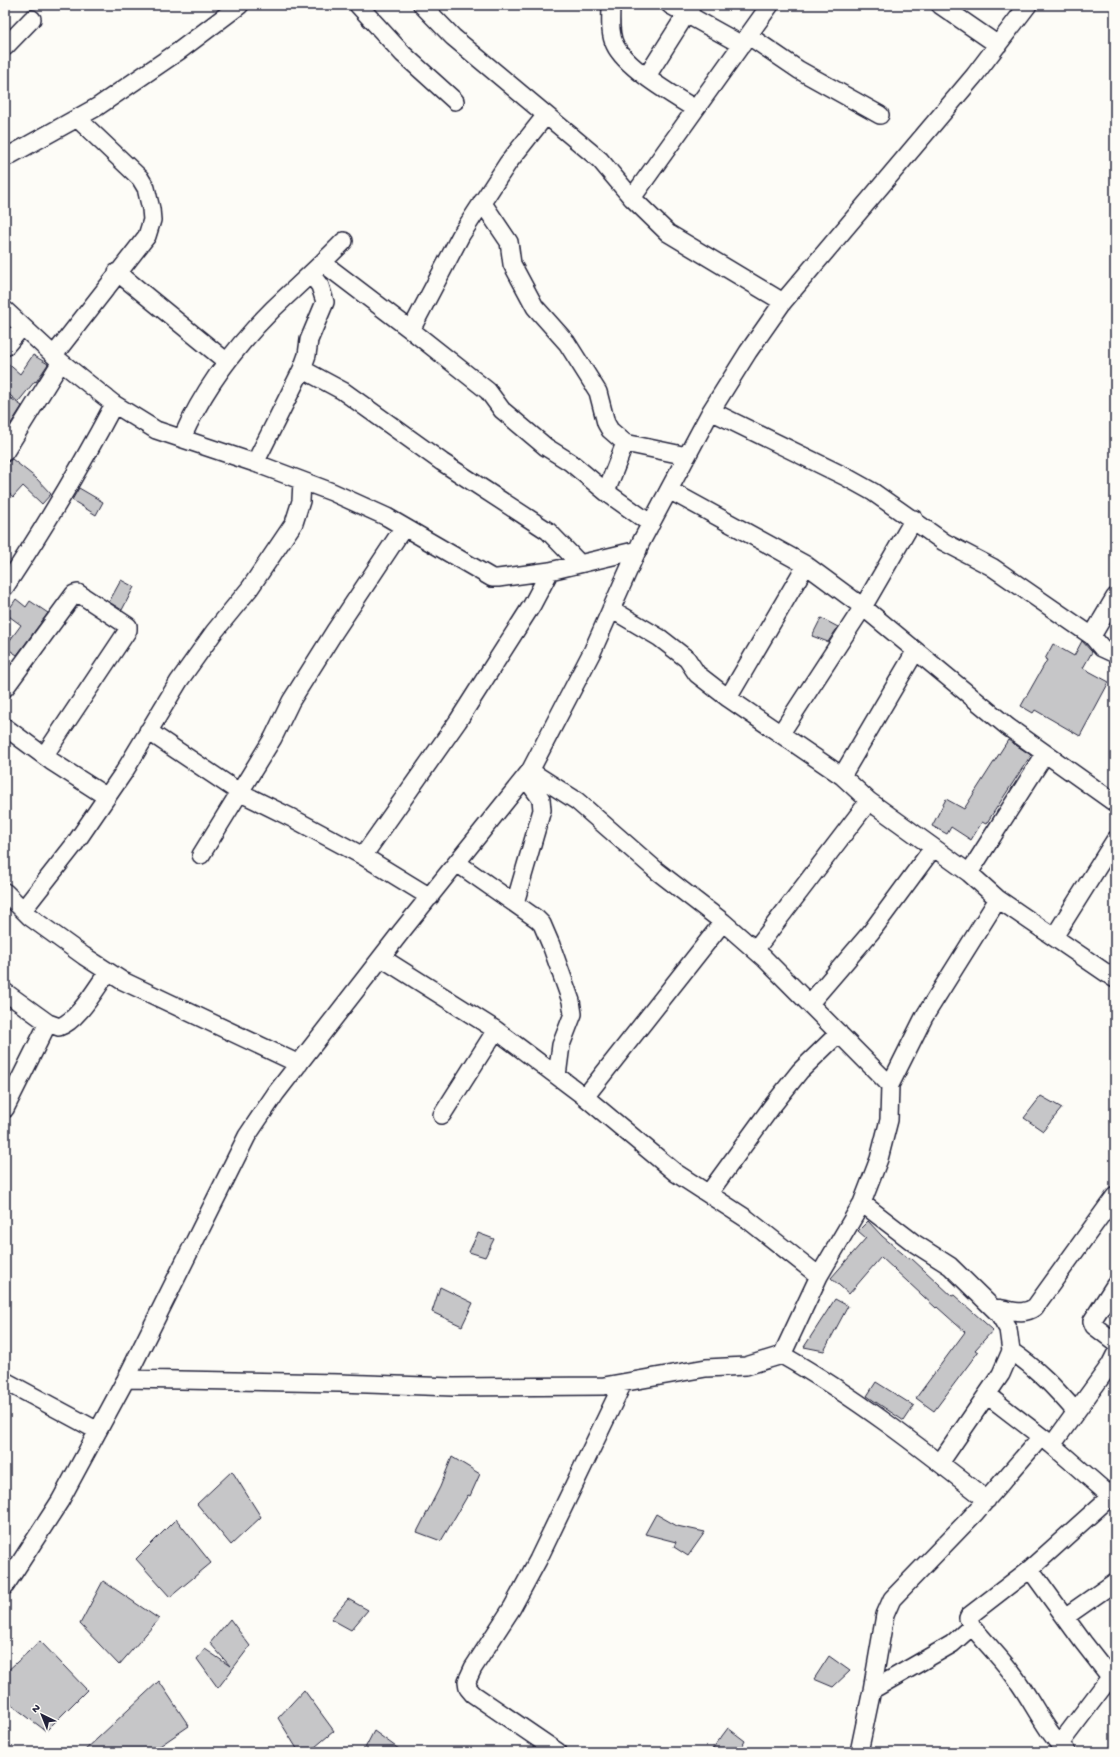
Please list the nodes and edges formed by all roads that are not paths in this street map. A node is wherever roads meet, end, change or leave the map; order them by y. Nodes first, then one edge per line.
1 (240, 5) edge
2 (358, 5) edge
3 (422, 5) edge
4 (612, 5) edge
5 (670, 5) edge
6 (770, 5) edge
7 (940, 5) edge
8 (1028, 5) edge
9 (689, 9) edge
10 (32, 20) dead end
11 (746, 40) junction
12 (998, 45) junction
13 (5, 47) edge
14 (647, 76) junction
15 (455, 101) dead end
16 (695, 108) junction
17 (546, 115) junction
18 (880, 115) dead end
19 (78, 119) junction
20 (5, 158) edge
21 (632, 198) junction
22 (482, 202) junction
23 (344, 241) dead end
24 (317, 269) junction
25 (117, 272) junction
26 (783, 302) junction
27 (5, 310) edge
28 (22, 327) junction
29 (411, 330) junction
30 (5, 347) edge
31 (57, 359) junction
32 (227, 362) junction
33 (302, 369) junction
34 (114, 404) junction
35 (711, 411) junction
36 (182, 438) junction
37 (625, 443) junction
38 (5, 452) edge
39 (687, 456) junction
40 (255, 463) junction
41 (302, 481) junction
42 (669, 490) junction
43 (606, 492) junction
44 (914, 519) junction
45 (651, 524) junction
46 (404, 527) junction
47 (638, 550) junction
48 (579, 563) junction
49 (806, 565) junction
50 (550, 571) junction
51 (5, 587) edge
52 (1115, 597) edge
53 (863, 607) junction
54 (611, 609) junction
55 (1092, 636) junction
56 (915, 652) junction
57 (1115, 654) edge
58 (5, 688) edge
59 (728, 698) junction
60 (5, 727) edge
61 (148, 731) junction
62 (781, 733) junction
63 (1045, 754) junction
64 (44, 756) junction
65 (528, 774) junction
66 (842, 776) junction
67 (238, 792) junction
68 (566, 794) junction
69 (107, 797) junction
70 (541, 799) junction
71 (869, 801) junction
72 (1115, 803) edge
73 (1115, 840) edge
74 (933, 848) junction
75 (201, 855) dead end
76 (363, 856) junction
77 (457, 863) junction
78 (969, 873) junction
79 (5, 892) edge
80 (430, 897) junction
81 (998, 899) junction
82 (515, 904) junction
83 (23, 910) junction
84 (723, 922) junction
85 (1054, 937) junction
86 (755, 950) junction
87 (382, 958) junction
88 (108, 972) junction
89 (1114, 975) edge
90 (5, 992) edge
91 (810, 1003) junction
92 (48, 1023) junction
93 (496, 1030) junction
94 (839, 1032) junction
95 (299, 1064) junction
96 (558, 1076) junction
97 (890, 1085) junction
98 (585, 1097) junction
99 (5, 1109) edge
100 (442, 1115) dead end
101 (709, 1193) junction
102 (1115, 1196) edge
103 (862, 1203) junction
104 (819, 1276) junction
105 (1115, 1285) edge
106 (993, 1308) junction
107 (1115, 1342) edge
108 (1010, 1351) junction
109 (782, 1355) junction
110 (1115, 1355) edge
111 (126, 1379) junction
112 (5, 1381) edge
113 (623, 1383) junction
114 (987, 1395) junction
115 (1076, 1412) junction
116 (98, 1431) junction
117 (1047, 1441) junction
118 (940, 1463) junction
119 (1113, 1496) edge
120 (987, 1500) junction
121 (1030, 1569) junction
122 (1115, 1582) edge
123 (5, 1586) edge
124 (1064, 1617) junction
125 (972, 1626) junction
126 (1113, 1677) edge
127 (872, 1690) junction
128 (1063, 1748) edge
129 (558, 1752) edge
130 (858, 1752) edge

1 - 19 street
2 - 15 street
3 - 17 street
4 - 14 street
5 - 9 street
6 - 11 street
7 - 12 street
8 - 12 street
9 - 11 street
9 - 14 street
10 - 13 street
11 - 16 street
11 - 18 street
12 - 26 street
14 - 16 street
16 - 21 street
17 - 21 street
17 - 22 street
19 - 20 street
19 - 25 street
21 - 26 street
22 - 29 street
22 - 37 street
23 - 24 street
24 - 29 street
24 - 32 street
24 - 33 street
25 - 31 street
25 - 32 street
26 - 35 street
27 - 28 street
28 - 30 street
28 - 31 street
29 - 43 street
31 - 34 street
31 - 38 street
32 - 36 street
33 - 40 street
33 - 48 street
34 - 36 street
34 - 51 street
35 - 39 street
35 - 44 street
36 - 40 street
37 - 39 street
37 - 43 street
39 - 42 street
40 - 41 street
41 - 46 street
41 - 61 street
42 - 45 street
42 - 49 street
43 - 45 street
44 - 53 street
44 - 55 street
45 - 47 street
46 - 50 street
46 - 67 street
47 - 48 street
47 - 54 street
48 - 50 street
49 - 53 street
49 - 59 street
50 - 76 street
52 - 55 street
53 - 56 street
53 - 62 street
54 - 59 street
54 - 65 street
55 - 57 street
56 - 63 street
56 - 66 street
58 - 64 street
59 - 62 street
60 - 64 street
61 - 67 street
61 - 69 street
62 - 66 street
63 - 72 street
63 - 78 street
64 - 69 street
65 - 68 street
65 - 70 street
65 - 77 street
66 - 71 street
67 - 75 street
67 - 76 street
68 - 70 street
68 - 84 street
69 - 83 street
70 - 82 street
71 - 74 street
71 - 86 street
73 - 85 street
74 - 78 street
74 - 91 street
76 - 80 street
77 - 80 street
77 - 82 street
78 - 81 street
79 - 83 street
80 - 87 street
81 - 85 street
81 - 97 street
82 - 96 street
83 - 88 street
84 - 86 street
84 - 98 street
85 - 89 street
86 - 91 street
87 - 93 street
87 - 95 street
88 - 92 street
88 - 95 street
90 - 92 street
91 - 94 street
92 - 99 street
93 - 96 street
93 - 100 street
94 - 97 street
94 - 101 street
95 - 111 street
96 - 98 street
97 - 103 street
98 - 101 street
101 - 104 street
102 - 106 street
103 - 104 street
103 - 106 street
104 - 109 street
105 - 107 street
106 - 108 street
108 - 114 street
108 - 115 street
109 - 113 street
109 - 118 street
110 - 115 street
111 - 113 street
111 - 116 street
112 - 116 street
113 - 129 street
114 - 117 street
114 - 118 street
115 - 117 street
116 - 123 street
117 - 119 street
117 - 120 street
118 - 120 street
119 - 121 street
120 - 127 street
121 - 124 street
121 - 125 street
122 - 124 street
124 - 126 street
125 - 127 street
125 - 128 street
126 - 128 street
127 - 130 street

